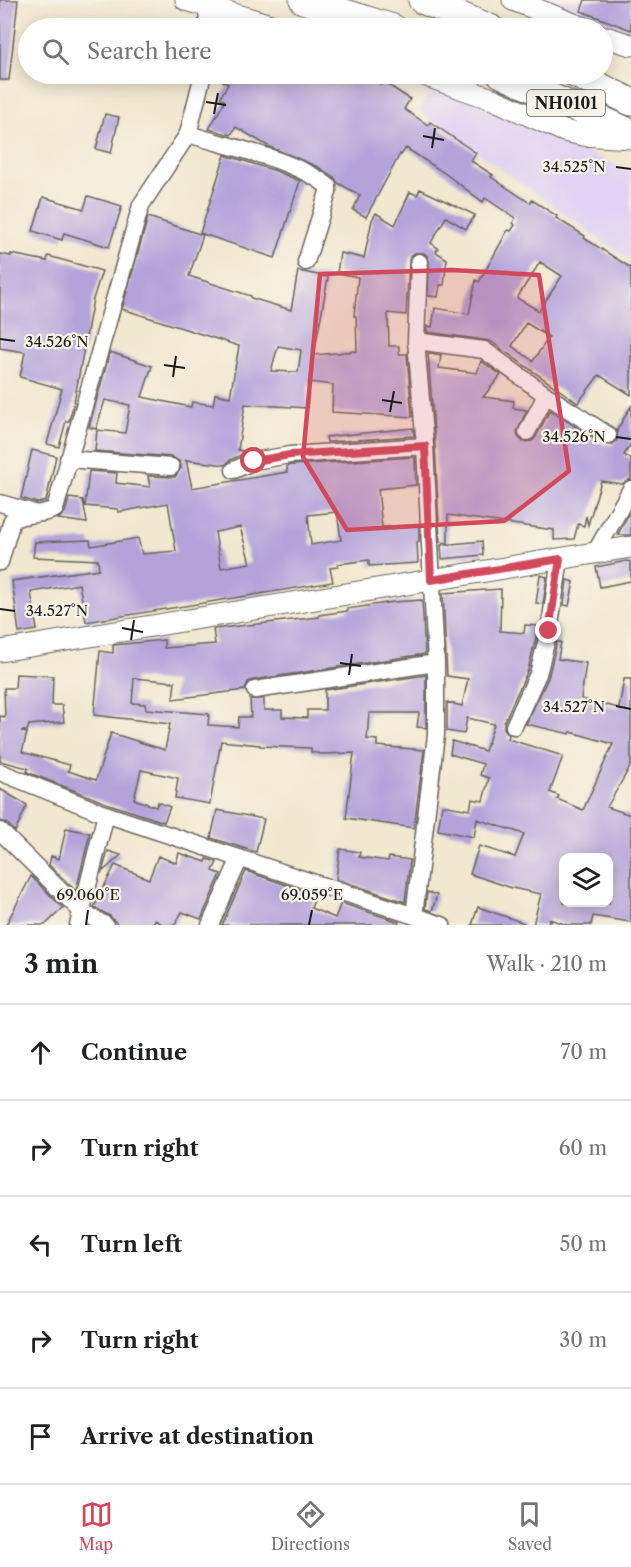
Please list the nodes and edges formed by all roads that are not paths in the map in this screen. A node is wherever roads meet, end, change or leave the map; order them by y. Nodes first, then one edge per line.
1 (186, 0) edge
2 (303, 0) edge
3 (422, 0) edge
4 (513, 0) edge
5 (208, 7) junction
6 (207, 18) edge
7 (246, 18) edge
8 (361, 18) edge
9 (466, 18) edge
10 (559, 18) edge
11 (613, 39) edge
12 (631, 45) edge
13 (200, 84) edge
14 (450, 84) edge
15 (523, 84) edge
16 (595, 84) edge
17 (631, 102) edge
18 (631, 133) edge
19 (188, 134) junction
20 (631, 138) edge
21 (306, 262) dead end
22 (419, 262) dead end
23 (416, 341) junction
24 (546, 395) junction
25 (526, 432) dead end
26 (608, 435) dead end
27 (425, 446) junction
28 (68, 459) junction
29 (171, 467) dead end
30 (234, 470) dead end
31 (631, 489) edge
32 (0, 502) edge
33 (35, 513) junction
34 (631, 547) edge
35 (595, 553) junction
36 (560, 559) junction
37 (0, 562) edge
38 (431, 580) junction
39 (0, 651) edge
40 (436, 663) junction
41 (255, 690) dead end
42 (513, 726) dead end
43 (0, 772) edge
44 (106, 814) junction
45 (0, 831) edge
46 (240, 858) junction
47 (414, 916) junction
48 (79, 918) edge
49 (105, 925) edge
50 (210, 925) edge
51 (442, 925) edge

1 - 5 street
2 - 8 highway
3 - 9 highway
4 - 10 street
5 - 6 street
5 - 7 street
11 - 12 street
13 - 19 street
14 - 20 street
15 - 18 highway, NH0101
16 - 17 highway, NH0101
19 - 21 street
19 - 28 street
22 - 23 street
23 - 24 street
23 - 27 street
24 - 25 street
24 - 26 street
27 - 30 street
27 - 38 street
28 - 29 street
28 - 33 street
31 - 35 street
32 - 33 street
33 - 37 street
34 - 35 street
35 - 36 street
36 - 38 street
36 - 42 street
38 - 39 street
38 - 40 street
40 - 41 street
40 - 47 street
43 - 44 street
44 - 46 street
44 - 48 street
45 - 48 street
46 - 47 street
46 - 50 street
47 - 51 street
48 - 49 street

